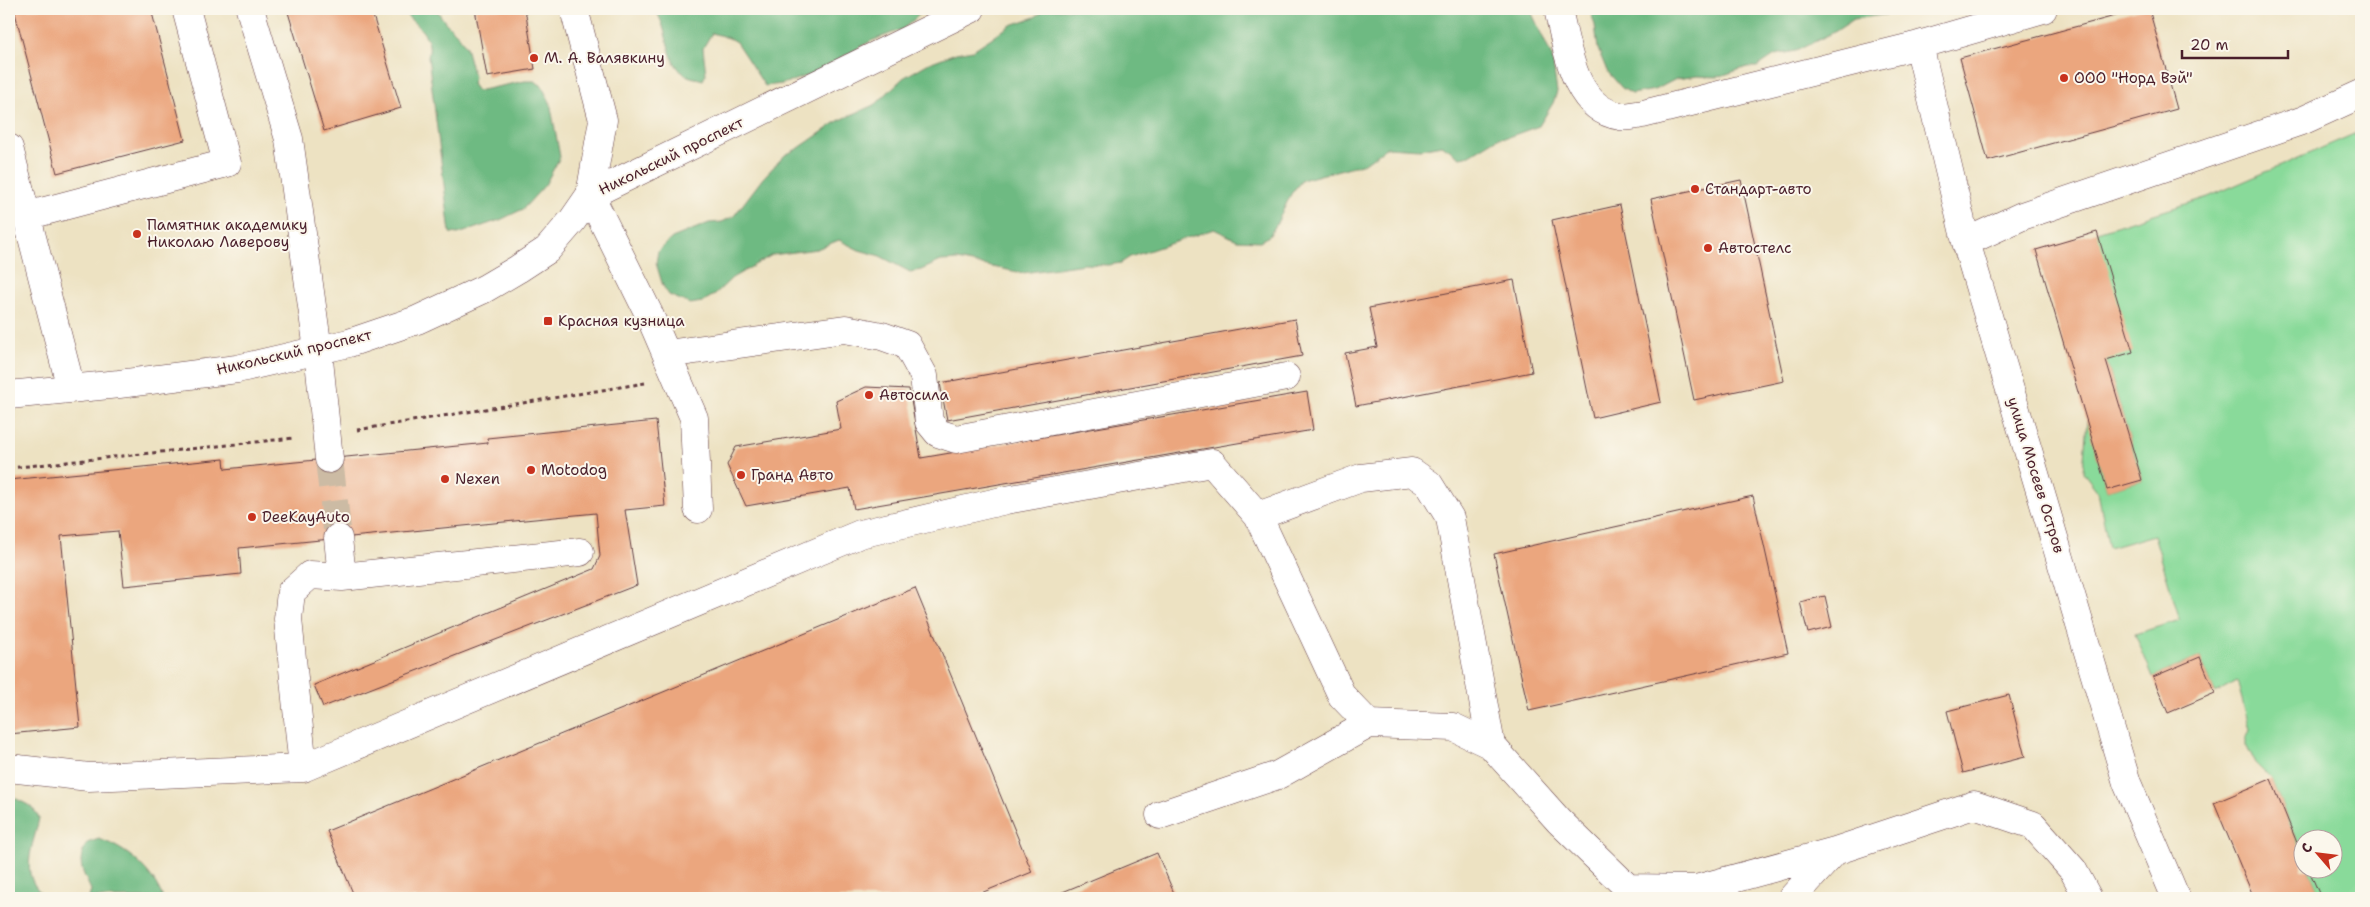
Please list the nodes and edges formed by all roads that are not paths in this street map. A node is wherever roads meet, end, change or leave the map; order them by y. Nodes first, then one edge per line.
1 (186, 9) edge
2 (250, 9) edge
3 (574, 9) edge
4 (971, 9) edge
5 (1558, 9) edge
6 (2043, 9) edge
7 (1919, 45) junction
8 (2361, 94) edge
9 (9, 148) edge
10 (590, 195) junction
11 (26, 216) junction
12 (1966, 242) junction
13 (318, 350) junction
14 (667, 354) junction
15 (1286, 377) dead end
16 (71, 388) junction
17 (9, 395) edge
18 (329, 459) tunnel mouth
19 (698, 509) dead end
20 (1258, 516) junction
21 (338, 538) tunnel mouth
22 (580, 552) dead end
23 (342, 577) junction
24 (1369, 724) junction
25 (1491, 745) junction
26 (9, 768) edge
27 (303, 768) junction
28 (1160, 815) dead end
29 (1835, 851) junction
30 (2078, 895) edge
31 (1792, 898) edge
32 (2176, 898) edge

1 - 11 street
2 - 13 street
3 - 10 street
4 - 10 street, Никольский проспект
5 - 7 street
6 - 7 street
7 - 12 street, улица Мосеев Остров
8 - 12 street
9 - 11 street
10 - 13 street, Никольский проспект
10 - 14 street
11 - 16 street
12 - 32 street, улица Мосеев Остров
13 - 16 street, Никольский проспект
13 - 18 street
14 - 15 street
14 - 19 street
16 - 17 street, Никольский проспект
20 - 24 street
20 - 25 street
20 - 27 street
21 - 23 street
22 - 23 street
23 - 27 street
24 - 25 street
24 - 28 street
25 - 29 street
26 - 27 street
29 - 30 street
29 - 31 street

